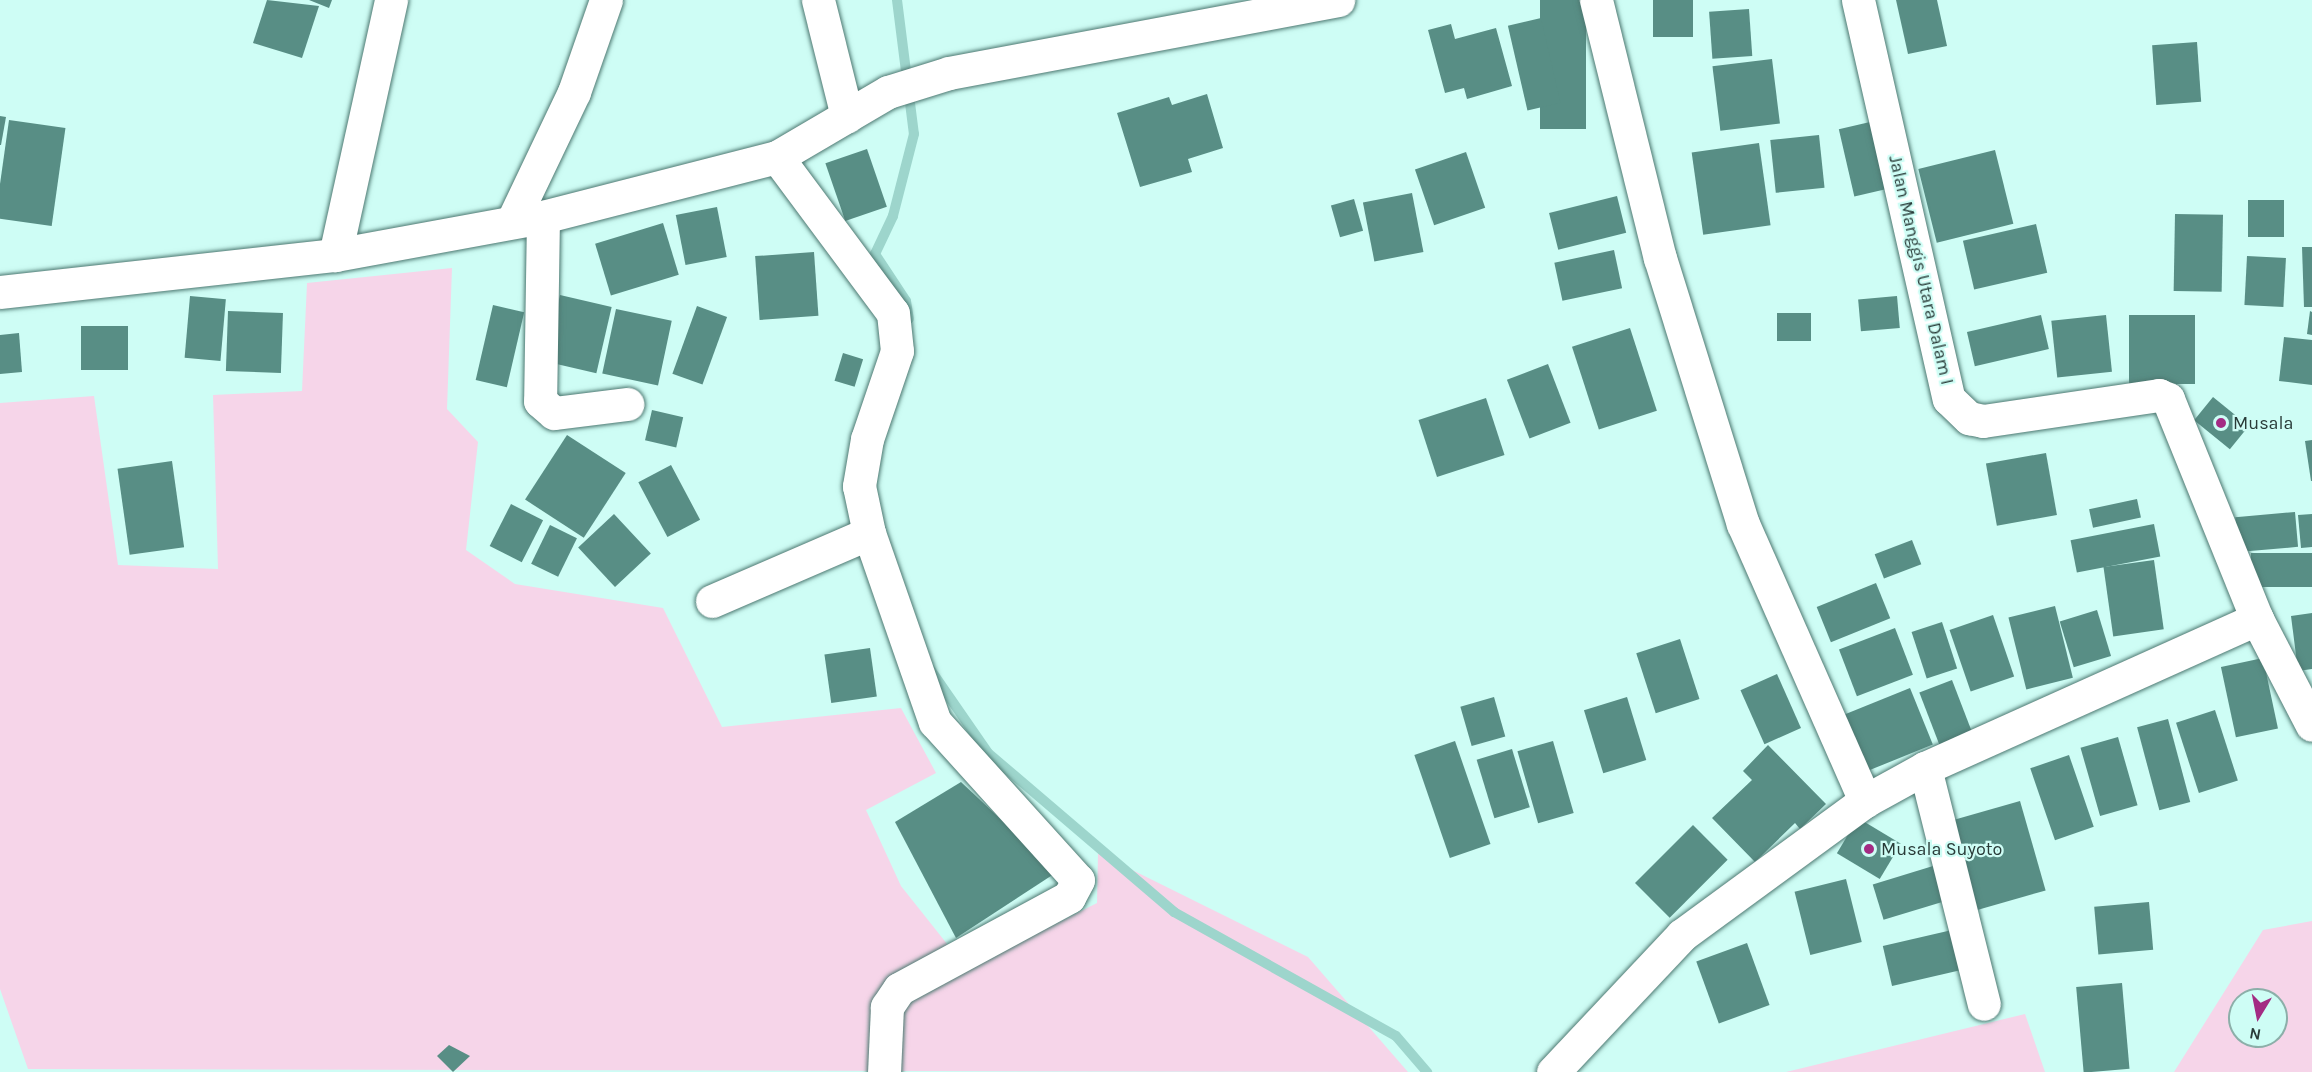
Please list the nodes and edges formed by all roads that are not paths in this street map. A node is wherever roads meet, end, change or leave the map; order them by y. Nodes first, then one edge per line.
1 (392, 0) edge
2 (606, 0) edge
3 (818, 0) edge
4 (1338, 0) edge
5 (1596, 0) edge
6 (1858, 0) edge
7 (847, 116) junction
8 (777, 157) junction
9 (527, 220) junction
10 (335, 255) junction
11 (0, 292) edge
12 (627, 404) dead end
13 (869, 533) junction
14 (712, 602) dead end
15 (2257, 619) junction
16 (2312, 725) edge
17 (1925, 768) junction
18 (1865, 801) junction
19 (1984, 1004) dead end
20 (884, 1072) edge
21 (1553, 1072) edge

1 - 10 street
2 - 9 street
3 - 7 street
4 - 7 street
5 - 18 street
6 - 15 street, Jalan Manggis Utara Dalam I
7 - 8 street
8 - 9 street
8 - 13 street
9 - 10 street
9 - 12 street
10 - 11 street
13 - 14 street
13 - 20 street
15 - 16 street, Jalan Manggis Utara Dalam I
15 - 17 street
17 - 18 street
17 - 19 street
18 - 21 street

